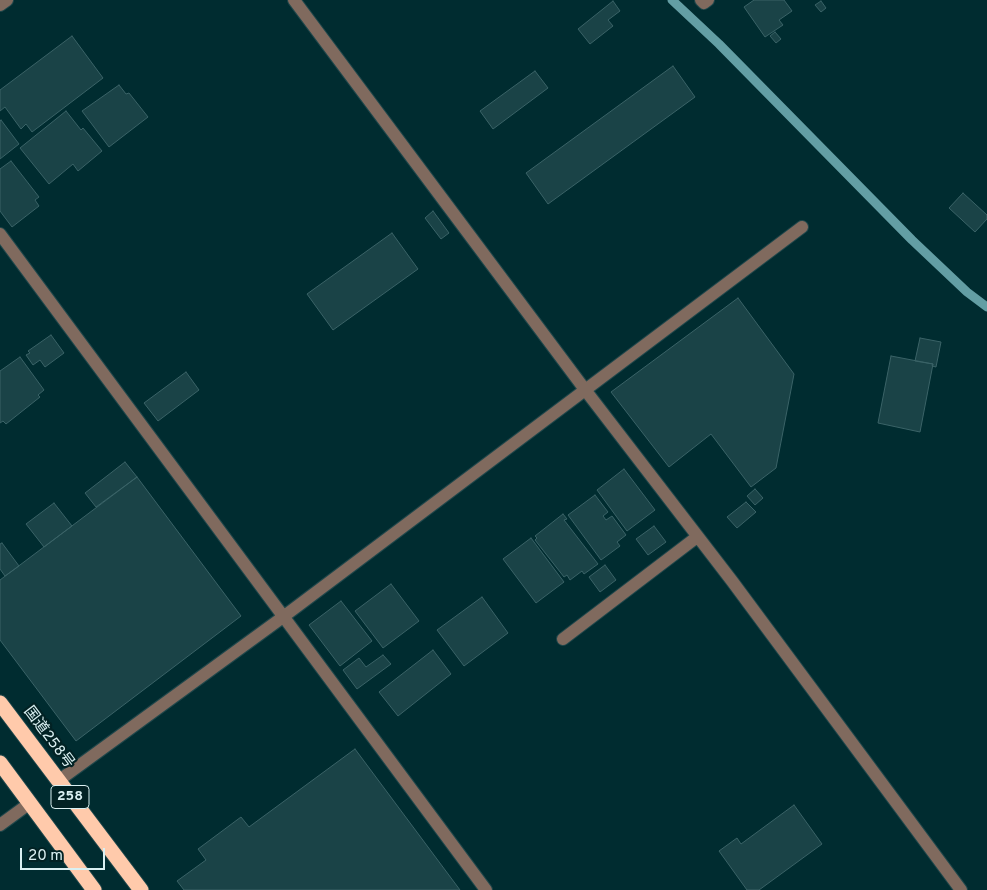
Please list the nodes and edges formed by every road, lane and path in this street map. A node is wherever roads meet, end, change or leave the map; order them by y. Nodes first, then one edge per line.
1 (7, 0) edge
2 (294, 0) edge
3 (701, 0) edge
4 (708, 0) edge
5 (0, 5) edge
6 (802, 226) dead end
7 (0, 234) edge
8 (586, 391) junction
9 (697, 537) junction
10 (284, 617) junction
11 (563, 639) dead end
12 (0, 703) edge
13 (0, 763) edge
14 (58, 781) junction
15 (30, 803) junction
16 (0, 825) edge
17 (94, 890) edge
18 (141, 890) edge
19 (486, 890) edge
20 (961, 890) edge

1 - 5 street
2 - 8 street
3 - 4 street
6 - 8 street
7 - 10 street
8 - 9 street
8 - 10 street
9 - 11 street
9 - 20 street
10 - 14 street
10 - 19 street
12 - 14 highway, 国道258号 / 258
13 - 15 highway, 258
14 - 18 highway, 国道258号 / 258
15 - 16 street
15 - 17 highway, 258

